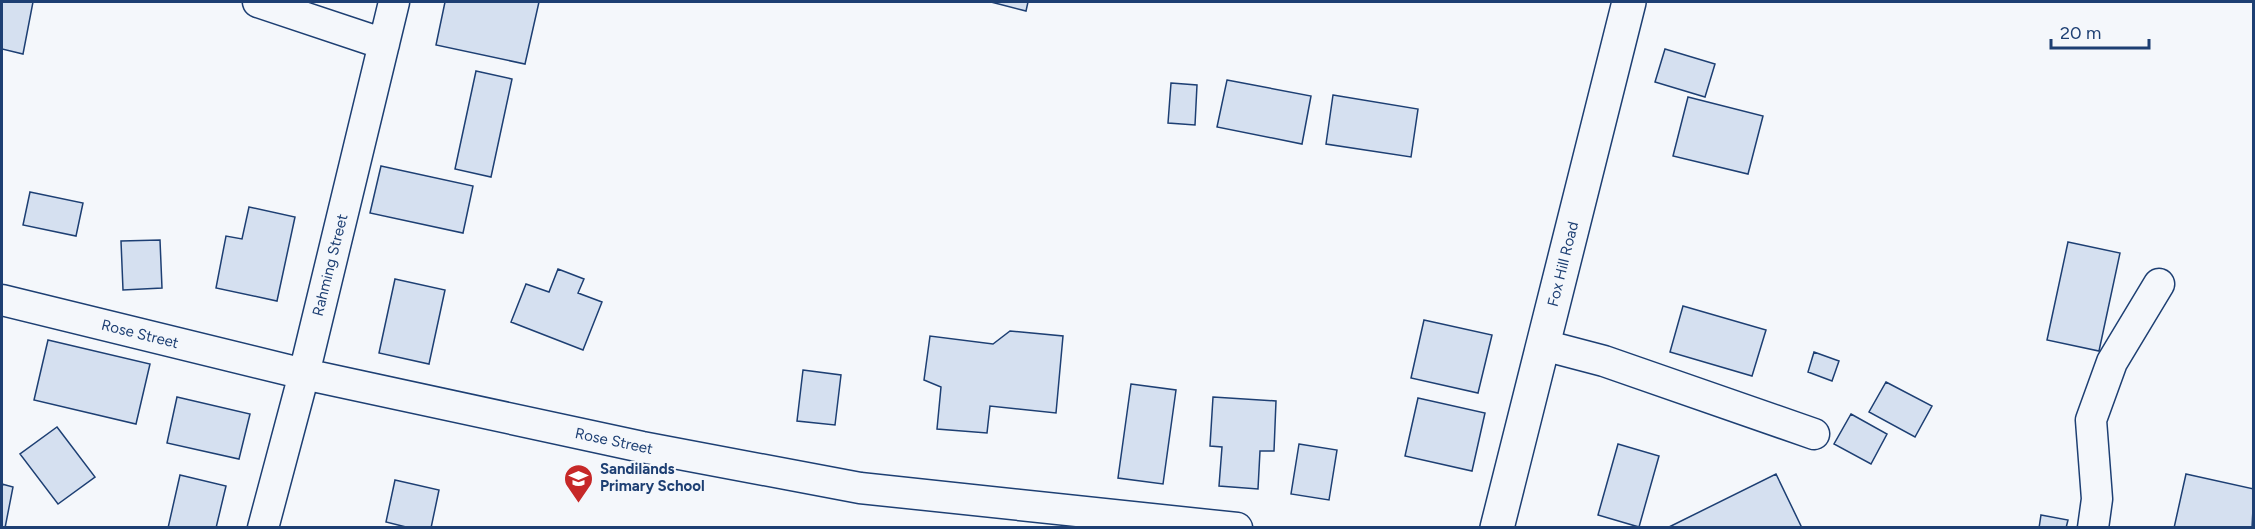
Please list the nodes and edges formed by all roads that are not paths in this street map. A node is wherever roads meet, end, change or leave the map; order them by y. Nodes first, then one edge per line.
1 (258, 2) edge
2 (394, 2) edge
3 (1629, 2) edge
4 (384, 44) junction
5 (2159, 284) dead end
6 (2, 303) edge
7 (1543, 345) junction
8 (304, 374) junction
9 (1814, 434) dead end
10 (263, 528) edge
11 (1236, 528) edge
12 (1497, 528) edge
13 (2093, 528) edge

1 - 4 street
2 - 4 street, Rahming Street
3 - 7 main road, Fox Hill Road
4 - 8 street, Rahming Street
5 - 13 street
6 - 8 street, Rose Street
7 - 9 street
7 - 12 main road, Fox Hill Road
8 - 10 street, Rahming Street
8 - 11 street, Rose Street

